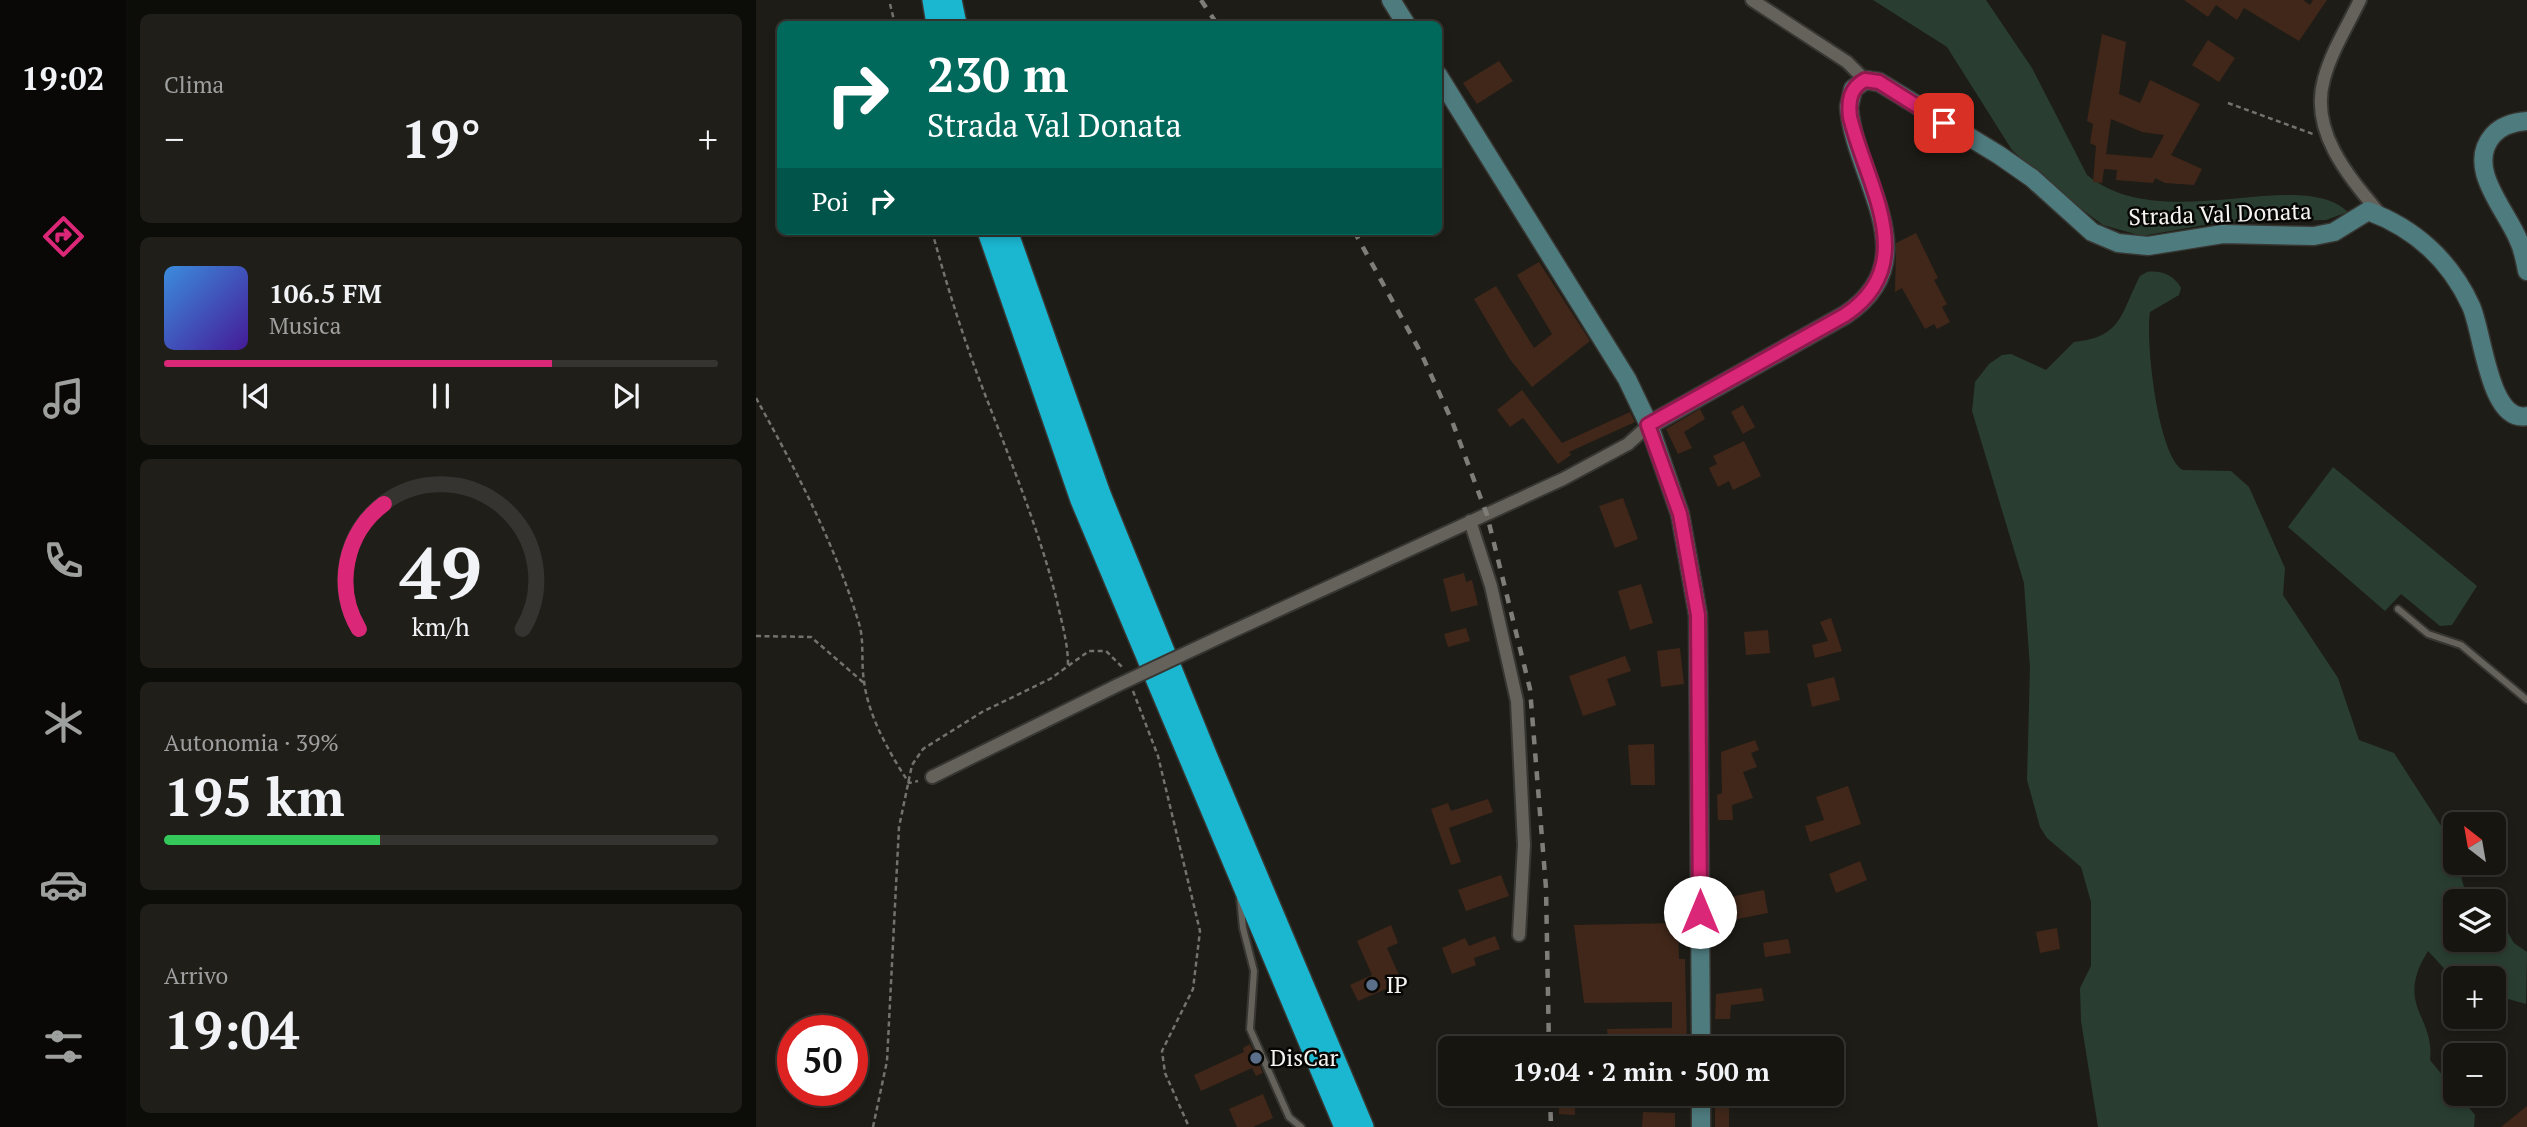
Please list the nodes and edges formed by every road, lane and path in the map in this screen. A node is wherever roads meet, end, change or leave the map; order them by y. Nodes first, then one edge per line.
1 (933, 0) edge
2 (951, 0) edge
3 (1391, 0) edge
4 (1752, 0) edge
5 (2360, 0) edge
6 (890, 4) dead end
7 (894, 21) edge
8 (936, 21) edge
9 (955, 21) edge
10 (1404, 21) edge
11 (1865, 80) junction
12 (1442, 81) edge
13 (2228, 103) dead end
14 (2527, 121) edge
15 (2330, 140) junction
16 (2383, 216) junction
17 (933, 235) edge
18 (989, 235) edge
19 (1008, 235) edge
20 (2527, 271) edge
21 (756, 398) edge
22 (2527, 416) edge
23 (1648, 425) junction
24 (1470, 520) junction
25 (2399, 609) dead end
26 (756, 636) edge
27 (1068, 665) junction
28 (1125, 682) junction
29 (864, 683) junction
30 (2527, 700) edge
31 (932, 777) joint
32 (909, 783) junction
33 (1237, 872) junction
34 (1519, 935) dead end
35 (1701, 1036) edge
36 (1701, 1106) edge
37 (873, 1127) edge
38 (1189, 1127) edge
39 (1301, 1127) edge
40 (1345, 1127) edge
41 (1363, 1127) edge
42 (1701, 1127) edge

1 - 8 highway
2 - 9 highway
3 - 10 street
4 - 11 street
5 - 15 street
6 - 7 path
11 - 16 street, Strada Val Donata
11 - 23 street
12 - 23 street
13 - 15 path
14 - 20 street
15 - 16 street
16 - 22 street
17 - 27 path
18 - 33 highway
19 - 41 highway
21 - 29 path
23 - 24 street
23 - 35 street
24 - 28 street, bridge
24 - 34 street
25 - 30 lane
26 - 29 path
27 - 28 path
27 - 32 path
28 - 31 street
28 - 38 path
29 - 32 path
31 - 32 path
32 - 37 path
33 - 39 lane
33 - 40 highway
36 - 42 street

